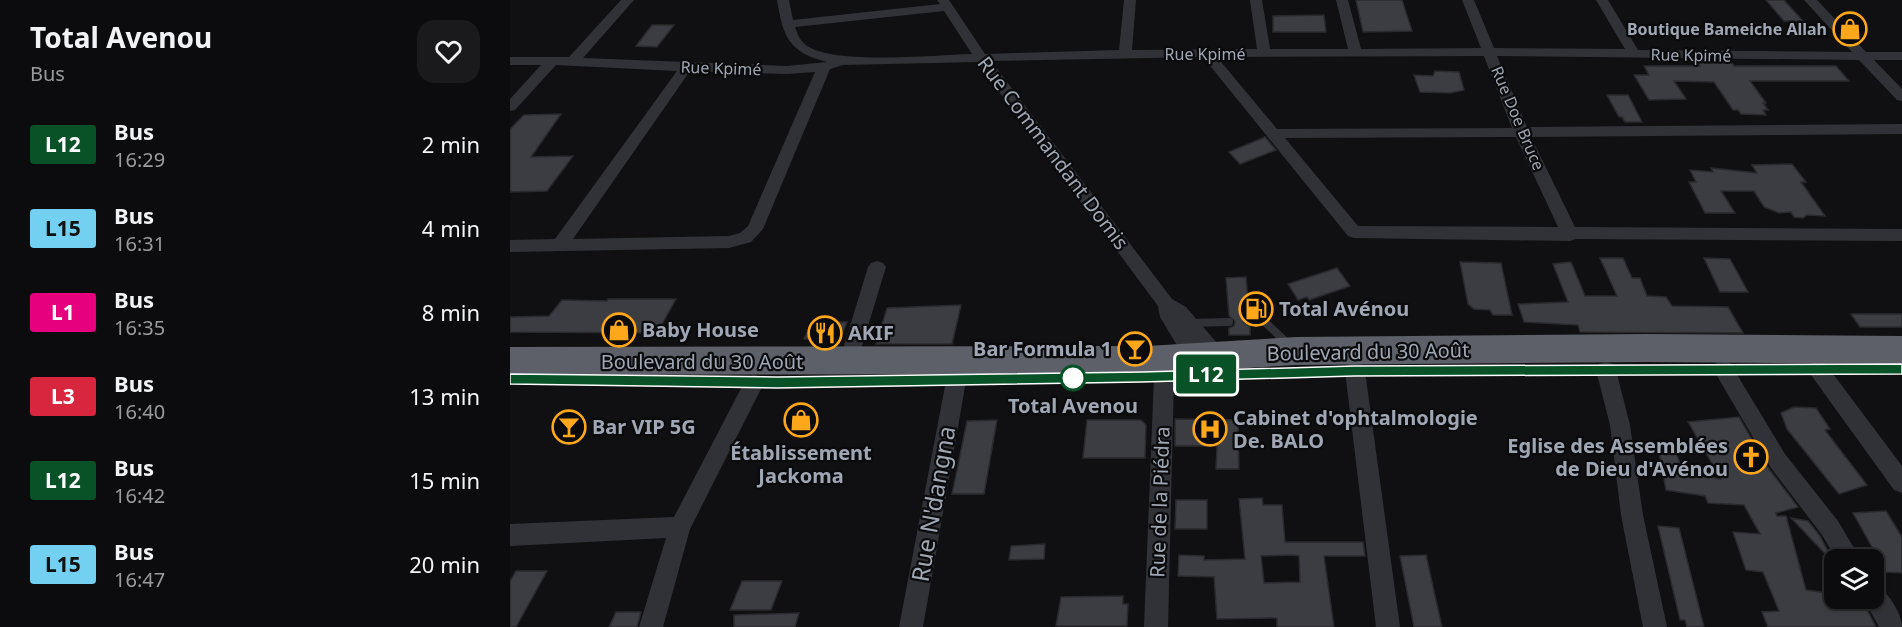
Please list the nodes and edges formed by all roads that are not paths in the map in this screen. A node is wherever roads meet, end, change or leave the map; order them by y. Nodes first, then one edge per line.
1 (628, 0) edge
2 (783, 0) edge
3 (1130, 0) edge
4 (1256, 0) edge
5 (1342, 0) edge
6 (1468, 0) edge
7 (1602, 0) edge
8 (1810, 0) edge
9 (945, 3) edge
10 (787, 24) junction
11 (1489, 52) junction
12 (1356, 53) junction
13 (1125, 54) junction
14 (1207, 54) junction
15 (1264, 54) junction
16 (1634, 54) junction
17 (1902, 56) edge
18 (1863, 57) junction
19 (982, 59) junction
20 (553, 60) junction
21 (574, 60) junction
22 (510, 61) edge
23 (841, 61) junction
24 (686, 68) junction
25 (823, 69) junction
26 (1902, 97) edge
27 (510, 107) edge
28 (1902, 129) edge
29 (1521, 131) junction
30 (1273, 134) junction
31 (1570, 235) junction
32 (1902, 235) edge
33 (510, 246) edge
34 (559, 246) junction
35 (877, 267) dead end
36 (1166, 304) junction
37 (1249, 321) dead end
38 (1229, 322) dead end
39 (1189, 323) junction
40 (1902, 350) edge
41 (1296, 351) junction
42 (510, 361) edge
43 (848, 362) junction
44 (1198, 368) junction
45 (1723, 369) junction
46 (1818, 369) junction
47 (1902, 369) edge
48 (1606, 370) junction
49 (1354, 371) junction
50 (510, 379) edge
51 (956, 381) junction
52 (754, 382) junction
53 (1902, 483) edge
54 (680, 527) junction
55 (510, 535) edge
56 (1844, 549) edge
57 (1882, 609) edge
58 (651, 627) edge
59 (911, 627) edge
60 (1156, 627) edge
61 (1388, 627) edge
62 (1655, 627) edge
63 (1893, 627) edge

1 - 21 street
2 - 10 street
3 - 13 street
4 - 15 street
5 - 12 street
6 - 11 street, Rue Doe Bruce
7 - 16 street
8 - 18 street
9 - 10 street
9 - 19 street, Rue Commandant Domis
10 - 23 street
11 - 12 street, Rue Kpimé
11 - 16 street, Rue Kpimé
11 - 29 street, Rue Doe Bruce
12 - 15 street, Rue Kpimé
13 - 14 street, Rue Kpimé
13 - 19 street, Rue Kpimé
14 - 15 street, Rue Kpimé
14 - 30 street
16 - 18 street, Rue Kpimé
17 - 18 street, Rue Kpimé
18 - 26 street
19 - 23 street, Rue Kpimé
19 - 36 street, Rue Commandant Domis
20 - 21 street, Rue Kpimé
20 - 22 street, Rue Kpimé
20 - 27 street
21 - 24 street, Rue Kpimé
23 - 25 street, Rue Kpimé
24 - 25 street, Rue Kpimé
24 - 34 street
25 - 34 street
28 - 29 street
29 - 30 street
29 - 31 street, Rue Doe Bruce
30 - 31 street
31 - 32 street
33 - 34 street
35 - 43 street
36 - 39 street, Rue Commandant Domis
36 - 44 street, Rue Commandant Domis
37 - 41 lane
38 - 39 lane
39 - 44 street, Rue Commandant Domis
40 - 41 highway, Boulevard du 30 Août
41 - 44 highway, Boulevard du 30 Août
42 - 43 highway, Boulevard du 30 Août
43 - 44 highway, Boulevard du 30 Août
44 - 49 highway, Boulevard du 30 Août
44 - 51 highway, Boulevard du 30 Août
44 - 60 street, Rue de la Piédra
45 - 46 highway, Boulevard du 30 Août
45 - 48 highway, Boulevard du 30 Août
45 - 56 street
46 - 47 highway, Boulevard du 30 Août
46 - 53 street
48 - 49 highway, Boulevard du 30 Août
48 - 62 street
49 - 61 street
50 - 52 highway, Boulevard du 30 Août
51 - 52 highway, Boulevard du 30 Août
51 - 59 street, Rue N'dangna
52 - 54 street
54 - 55 street
54 - 58 street
57 - 63 street

